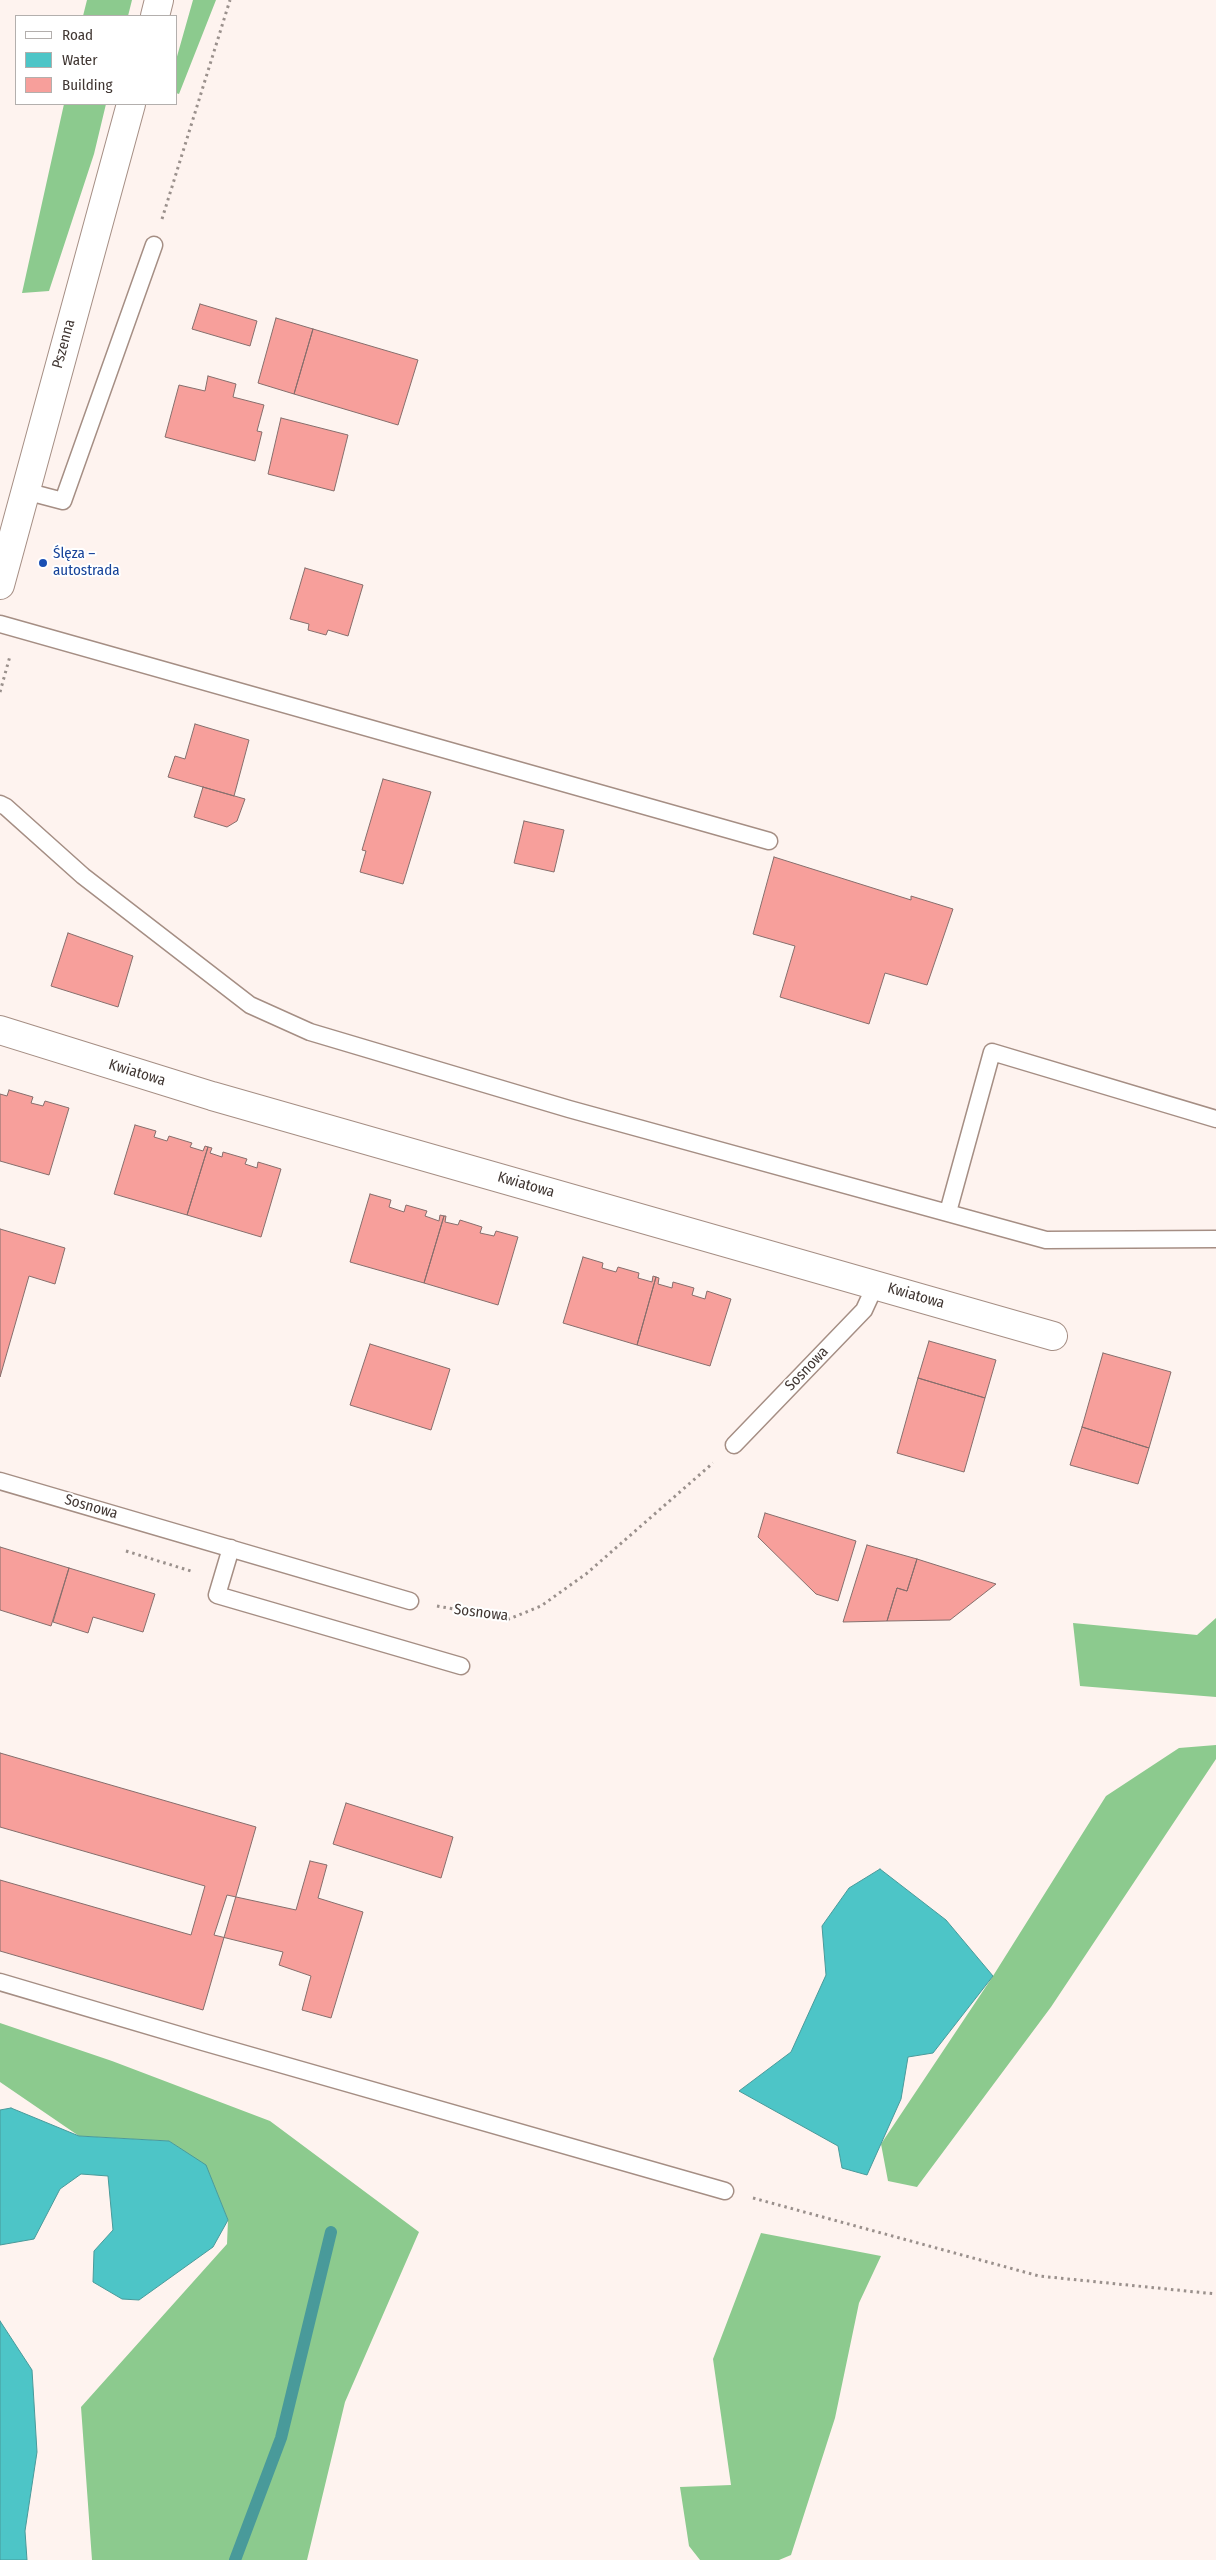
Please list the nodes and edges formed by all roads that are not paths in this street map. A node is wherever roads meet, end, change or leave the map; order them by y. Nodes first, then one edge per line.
1 (159, 0) edge
2 (155, 15) edge
3 (131, 105) edge
4 (154, 246) road end
5 (25, 491) junction
6 (0, 585) edge
7 (0, 624) edge
8 (0, 804) edge
9 (768, 841) dead end
10 (0, 1030) edge
11 (1216, 1119) edge
12 (948, 1212) junction
13 (1216, 1239) edge
14 (876, 1284) junction
15 (1053, 1336) dead end
16 (734, 1445) road end
17 (0, 1480) edge
18 (231, 1548) junction
19 (410, 1602) road end
20 (461, 1666) dead end
21 (0, 1982) edge
22 (725, 2191) road end

1 - 2 street
3 - 5 street, Pszenna
4 - 5 lane
5 - 6 street, Pszenna
7 - 9 lane
8 - 12 lane
10 - 14 street, Kwiatowa
11 - 12 lane
12 - 13 lane
14 - 15 street, Kwiatowa
14 - 16 lane, Sosnowa
17 - 18 lane, Sosnowa
18 - 19 lane, Sosnowa
18 - 20 lane
21 - 22 lane

